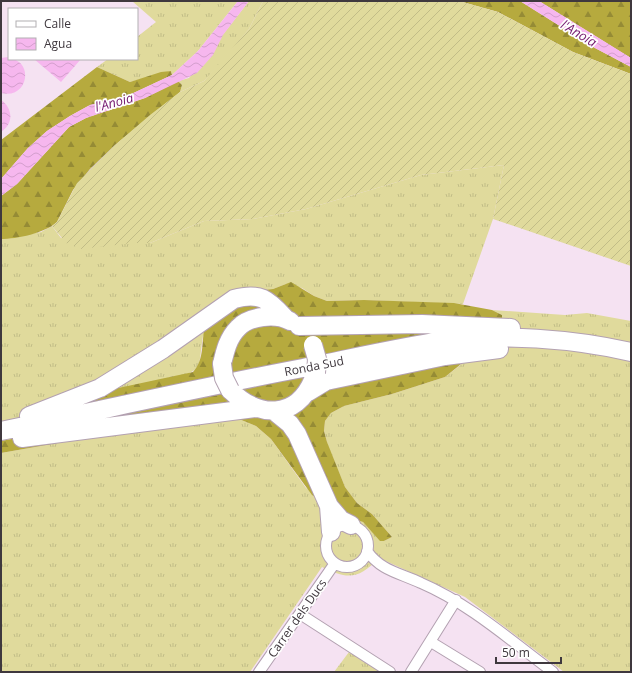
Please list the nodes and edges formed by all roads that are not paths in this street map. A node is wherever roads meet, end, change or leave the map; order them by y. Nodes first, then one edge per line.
1 (292, 322) junction
2 (631, 344) edge
3 (631, 352) edge
4 (631, 358) edge
5 (303, 398) junction
6 (256, 408) junction
7 (274, 411) junction
8 (1, 424) edge
9 (1, 431) edge
10 (297, 434) junction
11 (1, 440) edge
12 (330, 506) junction
13 (351, 525) junction
14 (331, 532) junction
15 (367, 551) junction
16 (335, 563) junction
17 (456, 600) junction
18 (300, 614) junction
19 (431, 642) junction
20 (259, 672) edge
21 (390, 672) edge
22 (411, 672) edge
23 (480, 672) edge
24 (553, 672) edge

1 - 2 highway
1 - 5 highway, bridge
1 - 6 highway, bridge
1 - 8 highway
3 - 9 highway, Ronda Sud
4 - 5 highway
5 - 7 highway
5 - 10 highway
6 - 7 highway
6 - 11 highway
7 - 10 highway
10 - 12 highway
12 - 13 highway
12 - 14 highway
13 - 14 street
13 - 15 street
14 - 16 street
15 - 16 street
15 - 17 street
16 - 18 street, Carrer dels Ducs
17 - 19 street
17 - 24 street
18 - 20 street, Carrer dels Ducs
18 - 21 street
19 - 22 street
19 - 23 street

